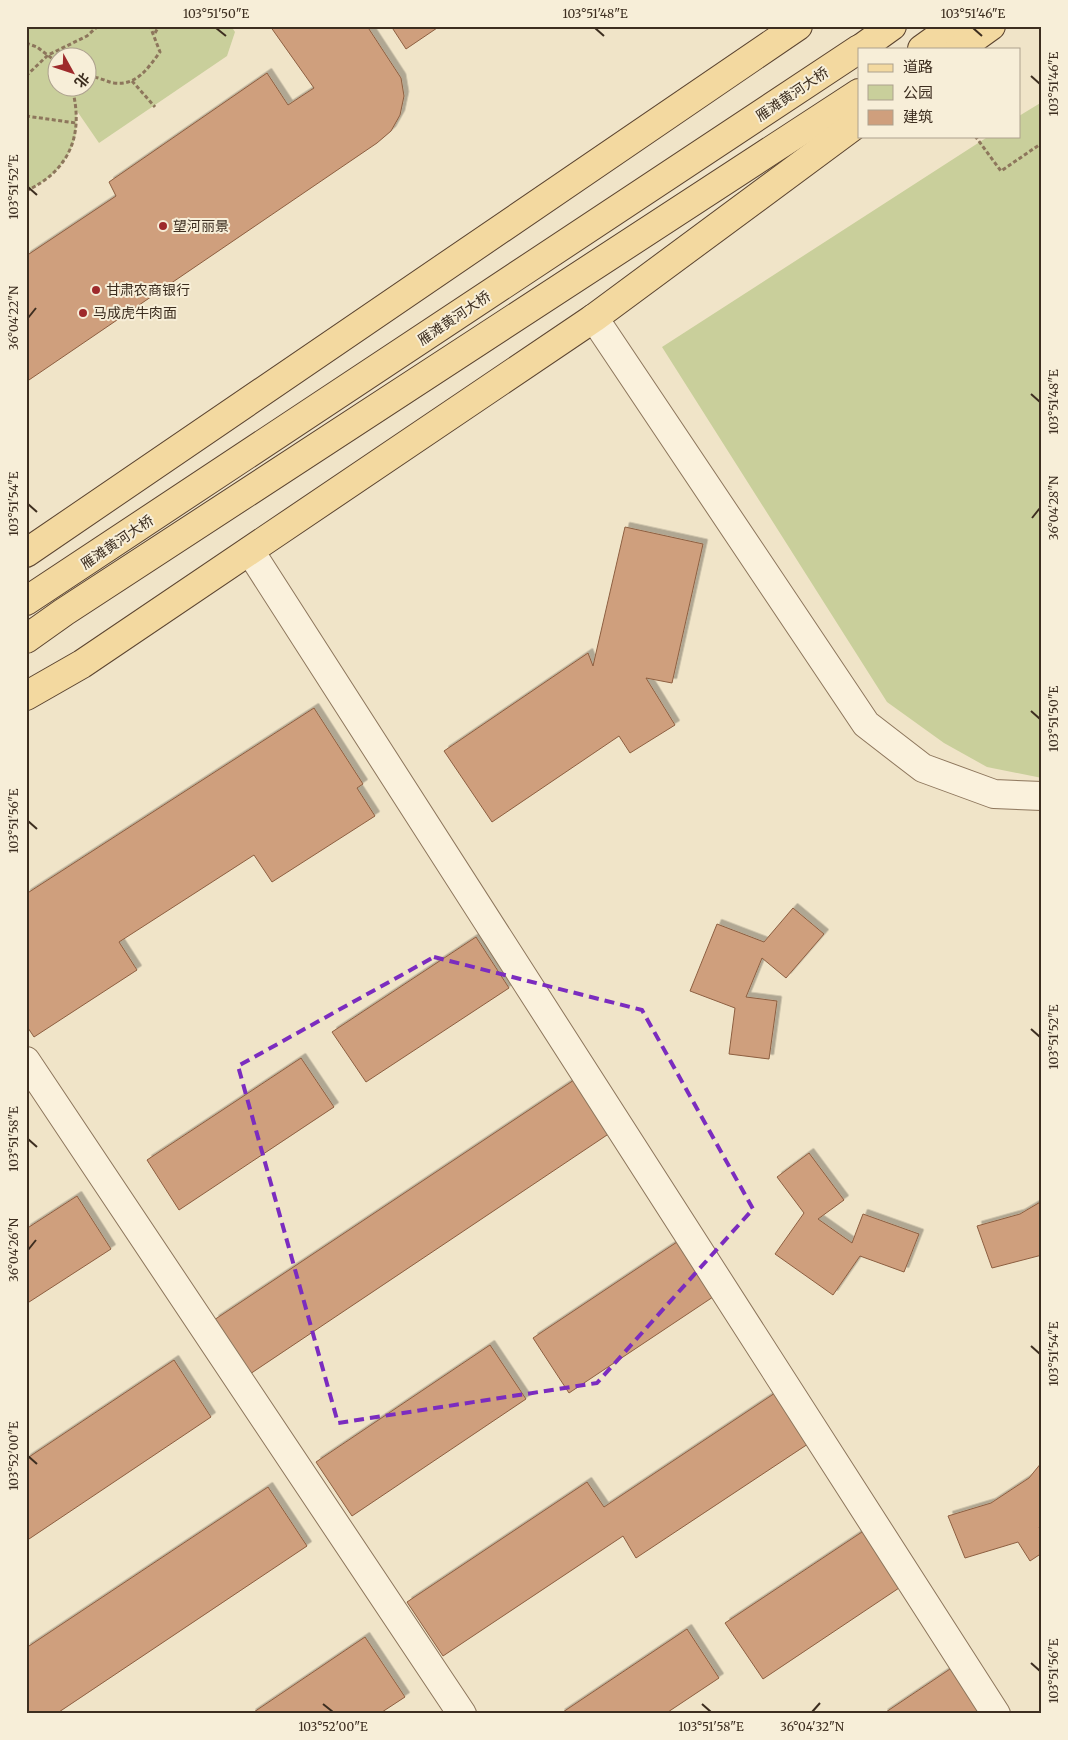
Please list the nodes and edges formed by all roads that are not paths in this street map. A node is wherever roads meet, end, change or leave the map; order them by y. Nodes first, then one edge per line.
1 (785, 26) edge
2 (798, 26) edge
3 (892, 26) edge
4 (954, 26) edge
5 (991, 26) edge
6 (861, 48) edge
7 (923, 48) edge
8 (960, 48) edge
9 (764, 49) junction
10 (858, 50) edge
11 (858, 94) edge
12 (858, 123) edge
13 (594, 318) junction
14 (250, 551) junction
15 (26, 553) edge
16 (26, 601) edge
17 (26, 639) edge
18 (26, 696) edge
19 (1042, 796) edge
20 (26, 1061) edge
21 (462, 1714) edge
22 (996, 1714) edge

1 - 9 main road
2 - 9 main road
3 - 6 main road, 雁滩黄河大桥
4 - 7 main road
5 - 8 main road
9 - 15 main road
10 - 16 main road, 雁滩黄河大桥
11 - 17 main road, 雁滩黄河大桥
12 - 13 main road
13 - 14 main road
13 - 19 street
14 - 18 main road
14 - 22 street
20 - 21 street

